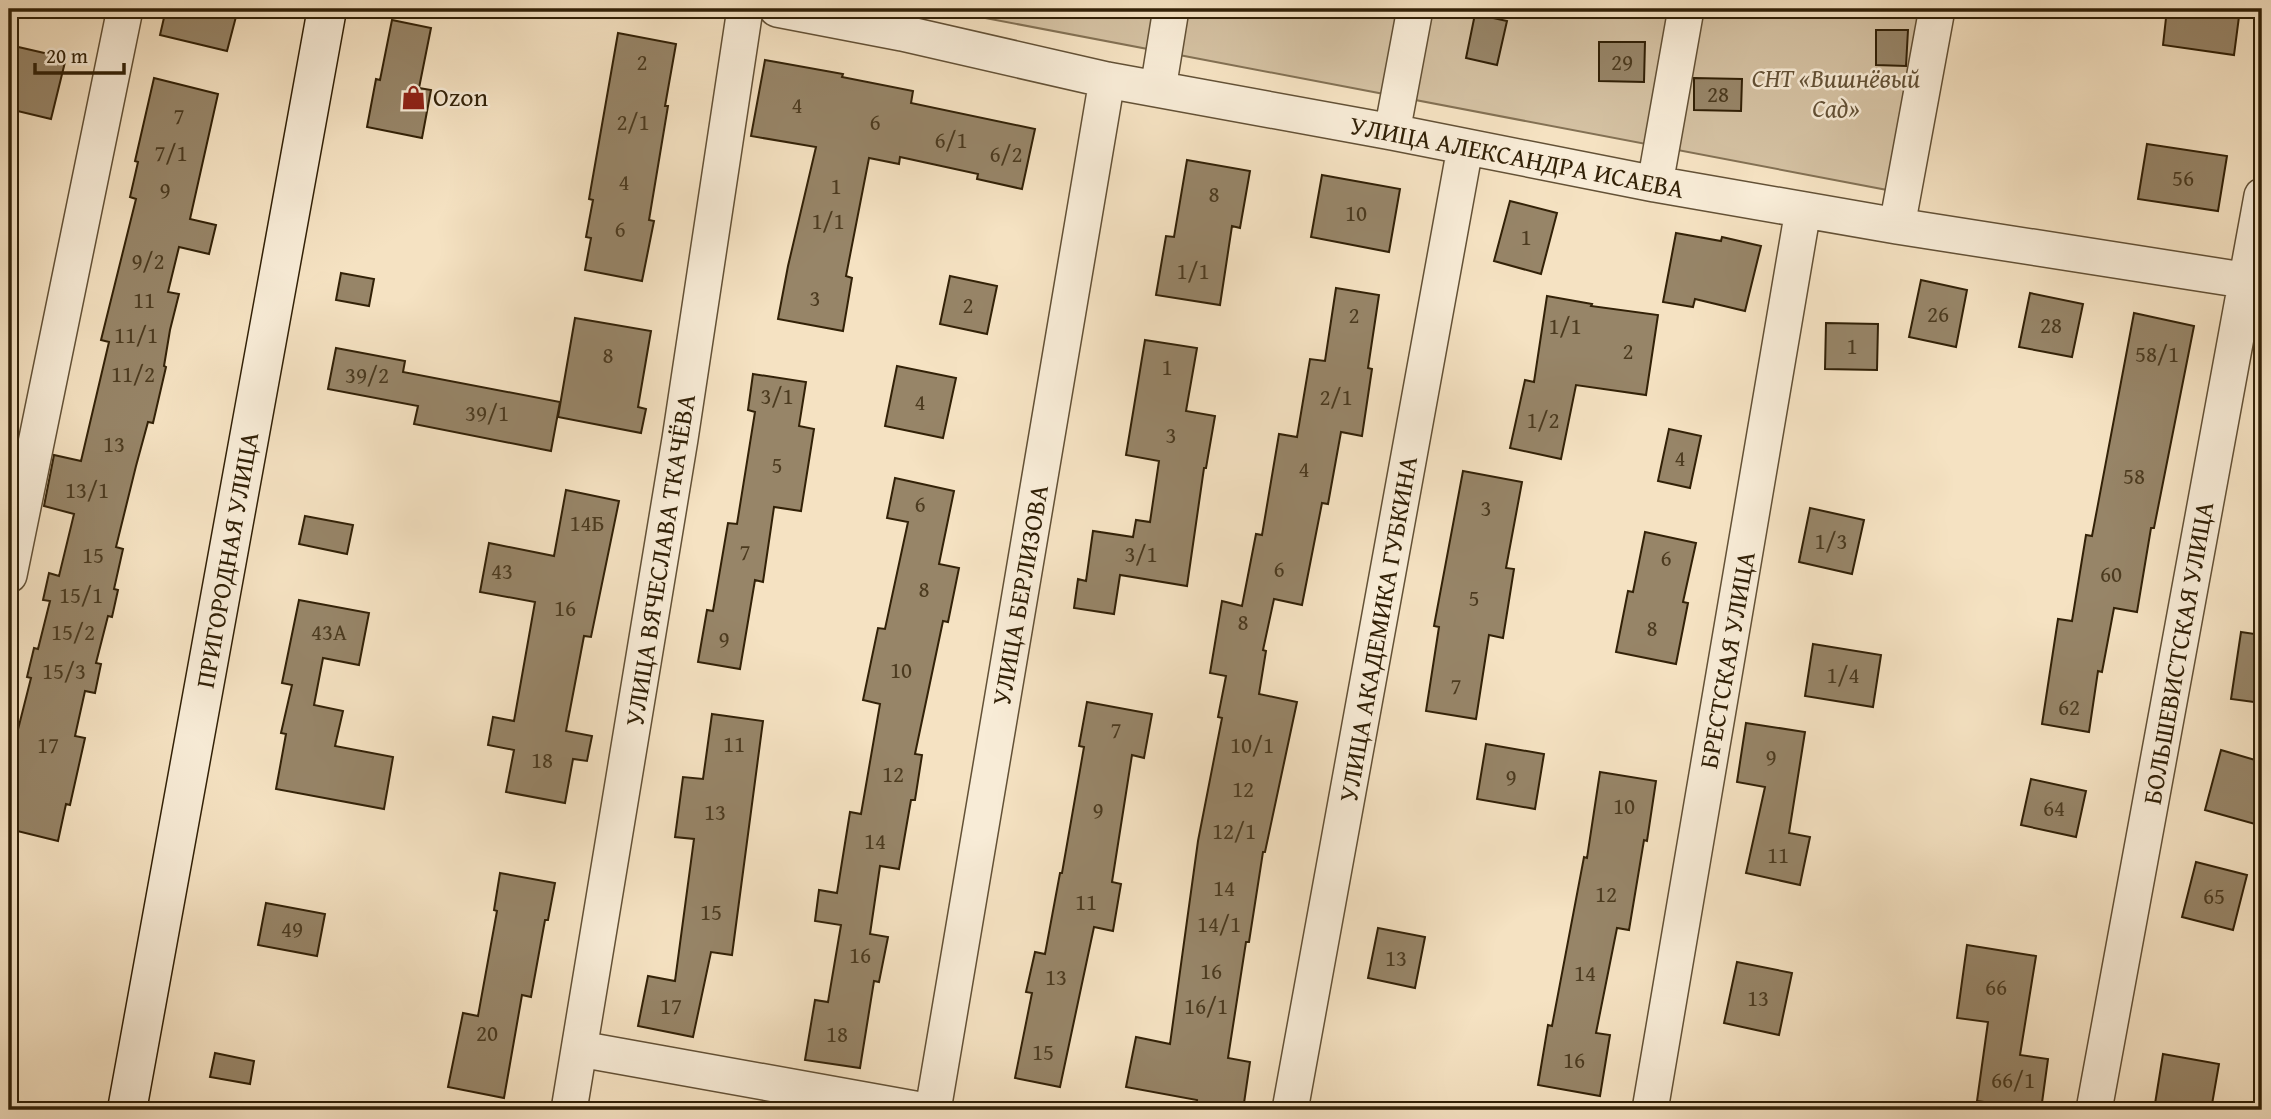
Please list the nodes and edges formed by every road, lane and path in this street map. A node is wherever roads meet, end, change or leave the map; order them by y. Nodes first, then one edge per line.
1 (125, 9) edge
2 (327, 9) edge
3 (745, 9) edge
4 (777, 9) edge
5 (1171, 9) edge
6 (1415, 9) edge
7 (1686, 9) edge
8 (1937, 9) edge
9 (904, 21) edge
10 (1107, 80) junction
11 (1158, 89) junction
12 (1392, 132) junction
13 (1465, 148) junction
14 (1655, 184) junction
15 (2262, 196) edge
16 (1804, 210) junction
17 (1897, 226) junction
18 (2255, 281) edge
19 (9, 575) edge
20 (580, 1049) junction
21 (127, 1110) edge
22 (569, 1110) edge
23 (920, 1110) edge
24 (933, 1110) edge
25 (1290, 1110) edge
26 (1650, 1110) edge
27 (2094, 1110) edge

1 - 19 street
2 - 21 street, ПРИГОРОДНАЯ УЛИЦА
3 - 20 street, УЛИЦА ВЯЧЕСЛАВА ТКАЧЁВА
4 - 9 street, УЛИЦА АЛЕКСАНДРА ИСАЕВА
5 - 11 street
6 - 12 street
7 - 14 street
8 - 17 street
9 - 10 street, УЛИЦА АЛЕКСАНДРА ИСАЕВА
10 - 11 street, УЛИЦА АЛЕКСАНДРА ИСАЕВА
10 - 24 street, УЛИЦА БЕРЛИЗОВА
11 - 12 street, УЛИЦА АЛЕКСАНДРА ИСАЕВА
12 - 13 street, УЛИЦА АЛЕКСАНДРА ИСАЕВА
13 - 14 street, УЛИЦА АЛЕКСАНДРА ИСАЕВА
13 - 25 street, УЛИЦА АКАДЕМИКА ГУБКИНА
14 - 16 street, УЛИЦА АЛЕКСАНДРА ИСАЕВА
15 - 18 street, БОЛЬШЕВИСТСКАЯ УЛИЦА
16 - 17 street, УЛИЦА АЛЕКСАНДРА ИСАЕВА
16 - 26 street, БРЕСТСКАЯ УЛИЦА
17 - 18 street, УЛИЦА АЛЕКСАНДРА ИСАЕВА
18 - 27 street, БОЛЬШЕВИСТСКАЯ УЛИЦА
20 - 22 street, УЛИЦА ВЯЧЕСЛАВА ТКАЧЁВА
20 - 23 street

